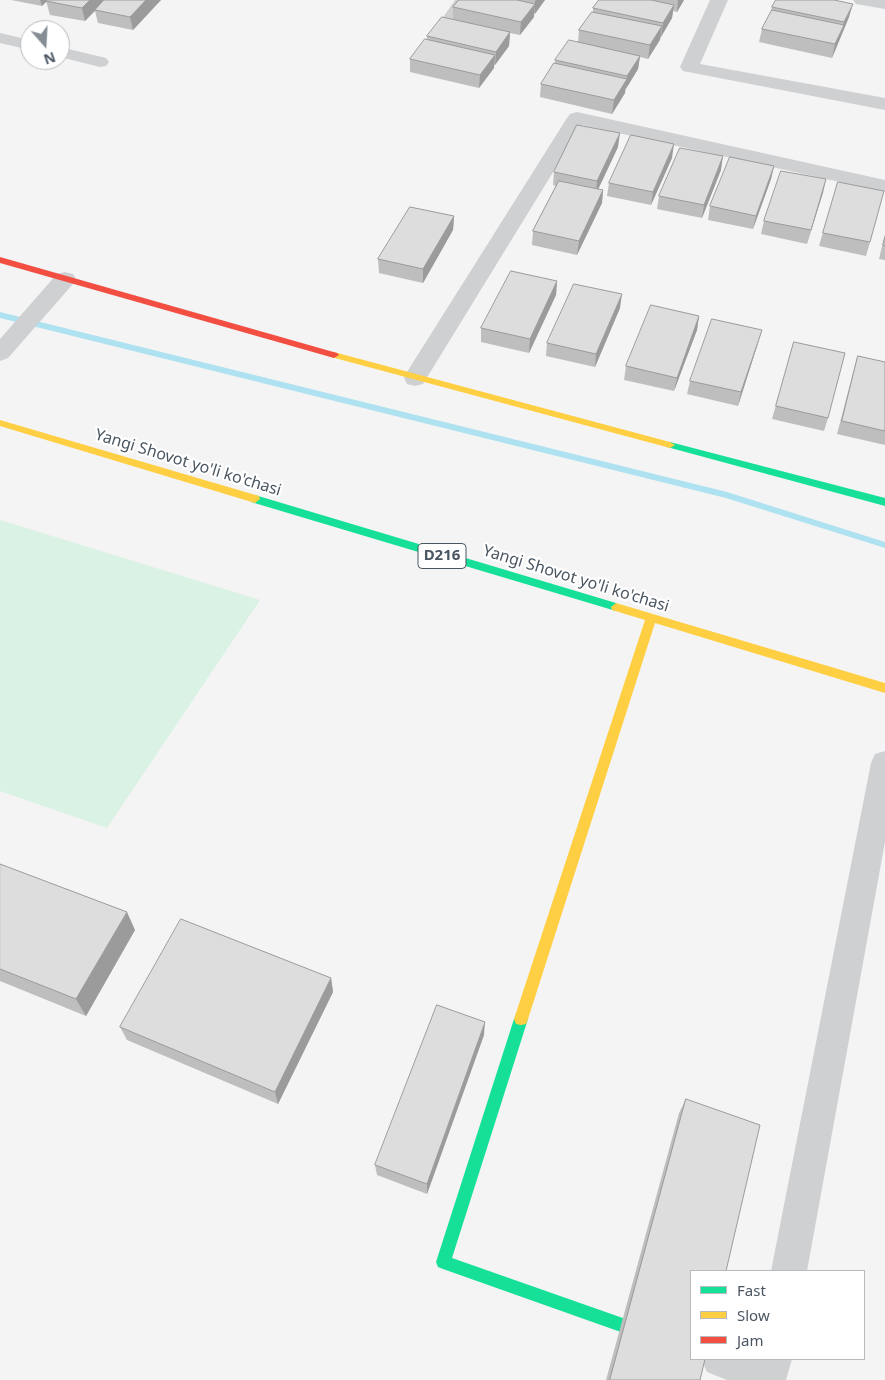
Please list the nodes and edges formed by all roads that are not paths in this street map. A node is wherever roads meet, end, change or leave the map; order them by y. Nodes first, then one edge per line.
1 (464, 0) edge
2 (719, 0) edge
3 (862, 0) edge
4 (885, 4) edge
5 (0, 38) edge
6 (20, 43) edge
7 (70, 54) edge
8 (100, 62) dead end
9 (419, 64) edge
10 (885, 104) edge
11 (885, 186) edge
12 (0, 260) edge
13 (66, 279) junction
14 (0, 353) edge
15 (415, 378) junction
16 (0, 423) edge
17 (885, 502) edge
18 (651, 618) junction
19 (885, 688) edge
20 (885, 763) edge
21 (789, 1270) edge
22 (690, 1349) edge
23 (723, 1360) edge
24 (773, 1360) edge

1 - 9 street
2 - 10 street
3 - 4 street
5 - 6 street
7 - 8 street
11 - 15 street
12 - 13 street
13 - 14 street
13 - 15 street
15 - 17 street
16 - 18 street, Yangi Shovot yo'li ko'chasi / D216
18 - 19 street, Yangi Shovot yo'li ko'chasi / D216
18 - 22 street
20 - 21 street
23 - 24 street

